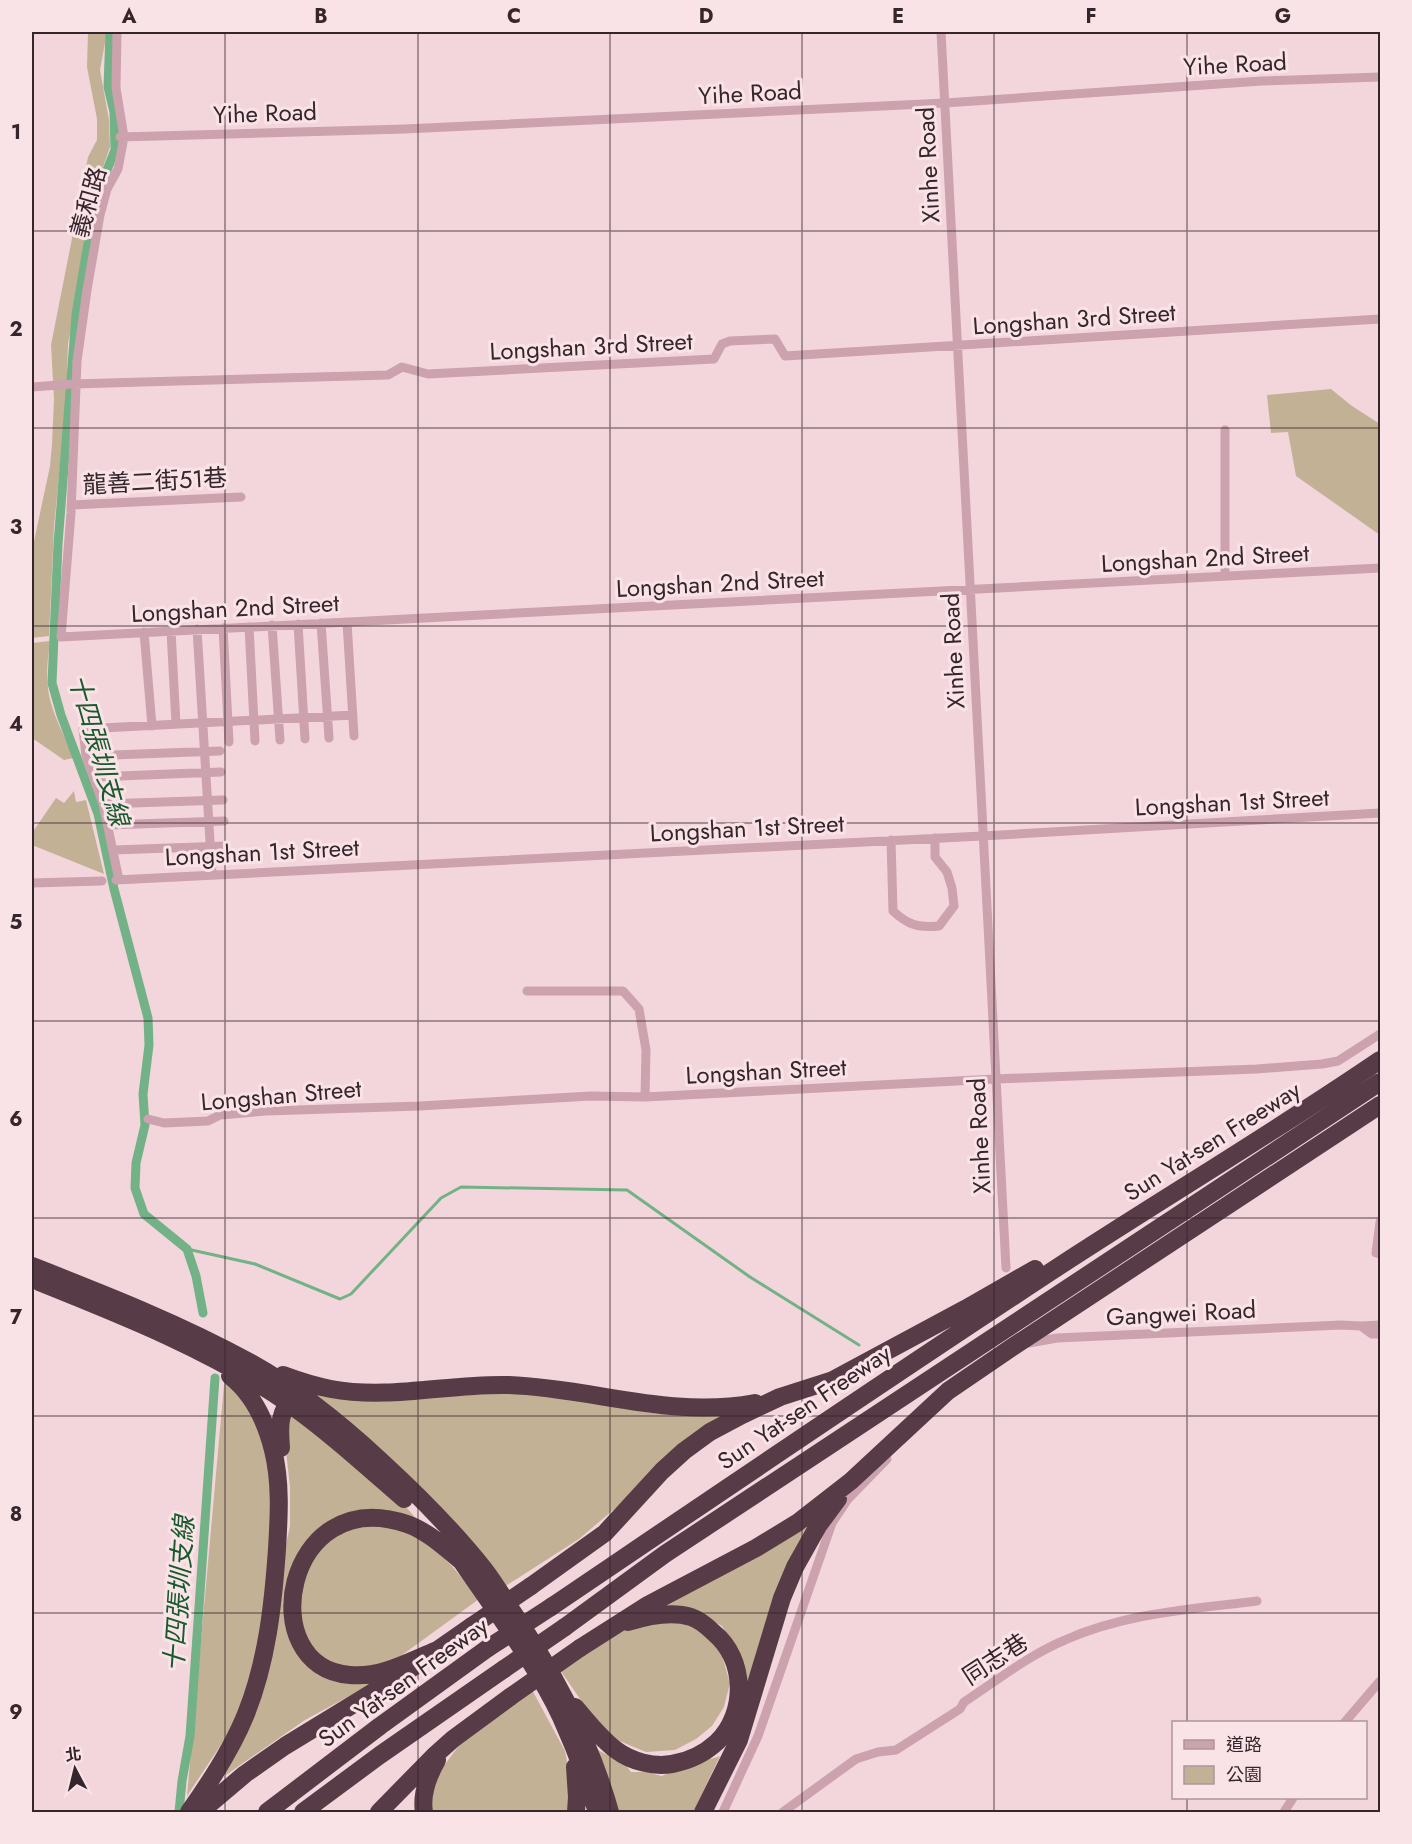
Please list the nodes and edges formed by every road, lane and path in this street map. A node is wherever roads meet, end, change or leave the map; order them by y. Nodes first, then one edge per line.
1 (117, 32) edge
2 (941, 32) edge
3 (1380, 77) edge
4 (945, 103) junction
5 (122, 137) junction
6 (1380, 319) edge
7 (957, 346) junction
8 (75, 384) junction
9 (32, 387) edge
10 (1225, 430) dead end
11 (242, 497) dead end
12 (71, 505) junction
13 (1380, 568) edge
14 (1225, 576) junction
15 (970, 589) junction
16 (347, 622) junction
17 (321, 623) junction
18 (298, 624) junction
19 (272, 626) junction
20 (249, 627) junction
21 (223, 628) junction
22 (197, 630) junction
23 (171, 631) junction
24 (144, 632) junction
25 (62, 637) joint
26 (353, 715) junction
27 (327, 717) junction
28 (304, 718) junction
29 (278, 719) junction
30 (254, 720) junction
31 (228, 722) junction
32 (203, 723) junction
33 (176, 724) junction
34 (152, 726) junction
35 (354, 736) dead end
36 (329, 738) dead end
37 (305, 739) dead end
38 (280, 740) dead end
39 (255, 741) dead end
40 (229, 742) dead end
41 (205, 751) junction
42 (220, 751) dead end
43 (86, 756) junction
44 (206, 772) junction
45 (221, 772) dead end
46 (94, 777) junction
47 (208, 800) junction
48 (223, 800) dead end
49 (104, 804) junction
50 (1380, 813) edge
51 (225, 821) dead end
52 (209, 822) junction
53 (108, 825) junction
54 (982, 836) junction
55 (935, 838) junction
56 (891, 840) junction
57 (226, 846) dead end
58 (210, 847) junction
59 (114, 850) junction
60 (212, 874) junction
61 (102, 881) dead end
62 (32, 883) edge
63 (527, 991) dead end
64 (1380, 1034) edge
65 (1380, 1060) edge
66 (995, 1079) junction
67 (1380, 1082) edge
68 (645, 1097) junction
69 (1380, 1105) edge
70 (148, 1119) dead end
71 (1230, 1158) junction
72 (1380, 1222) edge
73 (1380, 1254) edge
74 (32, 1266) edge
75 (1006, 1268) dead end
76 (32, 1279) edge
77 (1380, 1325) edge
78 (1361, 1326) junction
79 (1380, 1334) edge
80 (196, 1349) junction
81 (252, 1364) junction
82 (291, 1397) junction
83 (780, 1397) junction
84 (851, 1481) junction
85 (462, 1562) junction
86 (276, 1565) junction
87 (1257, 1601) dead end
88 (610, 1628) junction
89 (437, 1650) junction
90 (1380, 1681) edge
91 (562, 1692) junction
92 (561, 1716) junction
93 (1346, 1721) edge
94 (453, 1739) junction
95 (1292, 1799) edge
96 (189, 1812) edge
97 (200, 1812) edge
98 (267, 1812) edge
99 (303, 1812) edge
100 (379, 1812) edge
101 (424, 1812) edge
102 (576, 1812) edge
103 (597, 1812) edge
104 (610, 1812) edge
105 (703, 1812) edge
106 (723, 1812) edge
107 (783, 1812) edge
108 (1284, 1812) edge

1 - 5 street, 義和路
2 - 4 street, Xinhe Road
3 - 4 street, Yihe Road
4 - 5 street, Yihe Road
4 - 7 street, Xinhe Road
5 - 8 street, 義和路
6 - 7 street, Longshan 3rd Street
7 - 8 street, Longshan 3rd Street
7 - 15 street, Xinhe Road
8 - 9 street
8 - 12 street, 龍善二街51巷
10 - 14 street
11 - 12 street, 龍善二街51巷
12 - 25 street, 龍善二街51巷
13 - 14 street, Longshan 2nd Street
14 - 15 street, Longshan 2nd Street
15 - 16 street, Longshan 2nd Street
15 - 54 street, Xinhe Road
16 - 17 street, Longshan 2nd Street
16 - 26 street
17 - 18 street, Longshan 2nd Street
17 - 27 street
18 - 19 street, Longshan 2nd Street
18 - 28 street
19 - 20 street, Longshan 2nd Street
19 - 29 street
20 - 21 street, Longshan 2nd Street
20 - 30 street
21 - 22 street, Longshan 2nd Street
21 - 31 street
22 - 23 street, Longshan 2nd Street
22 - 32 street
23 - 24 street, Longshan 2nd Street
23 - 33 street
24 - 25 street, Longshan 2nd Street
24 - 34 street
26 - 27 street
26 - 35 street
27 - 28 street
27 - 36 street
28 - 29 street
28 - 37 street
29 - 30 street
29 - 38 street
30 - 31 street
30 - 39 street
31 - 32 street
31 - 40 street
32 - 33 street
32 - 41 street
33 - 34 street
34 - 43 street
41 - 42 street
41 - 43 street
41 - 44 street
43 - 46 street
44 - 45 street
44 - 46 street
44 - 47 street
46 - 49 street
47 - 48 street
47 - 49 street
47 - 52 street
49 - 53 street
50 - 54 street, Longshan 1st Street
51 - 52 street
52 - 53 street
52 - 58 street
53 - 59 street
54 - 55 street, Longshan 1st Street
54 - 66 street, Xinhe Road
55 - 56 street, Longshan 1st Street
55 - 56 street
56 - 60 street, Longshan 1st Street
57 - 58 street
58 - 59 street
58 - 60 street
59 - 60 street, Longshan 1st Street
61 - 62 street
63 - 68 street
64 - 66 street, Longshan Street
65 - 71 highway, Sun Yat-sen Freeway
66 - 68 street, Longshan Street
66 - 75 street, Xinhe Road
67 - 99 highway, Sun Yat-sen Freeway, bridge
68 - 70 street, Longshan Street
69 - 84 highway
71 - 83 highway
71 - 98 highway, Sun Yat-sen Freeway, bridge
72 - 73 street
74 - 81 highway
76 - 80 highway
77 - 78 street
78 - 79 street, Gangwei Road
78 - 106 street, Gangwei Road
80 - 82 highway
80 - 86 highway
81 - 82 highway
81 - 83 highway
82 - 85 highway
82 - 86 highway
82 - 91 highway
83 - 89 highway, bridge
84 - 88 highway
84 - 105 highway
85 - 89 highway
85 - 92 highway
86 - 96 highway
87 - 107 street, 同志巷
88 - 91 highway
88 - 94 highway, bridge
89 - 97 highway
90 - 93 street
91 - 104 highway
92 - 102 highway
92 - 103 highway
94 - 100 highway
94 - 101 highway
95 - 108 street

